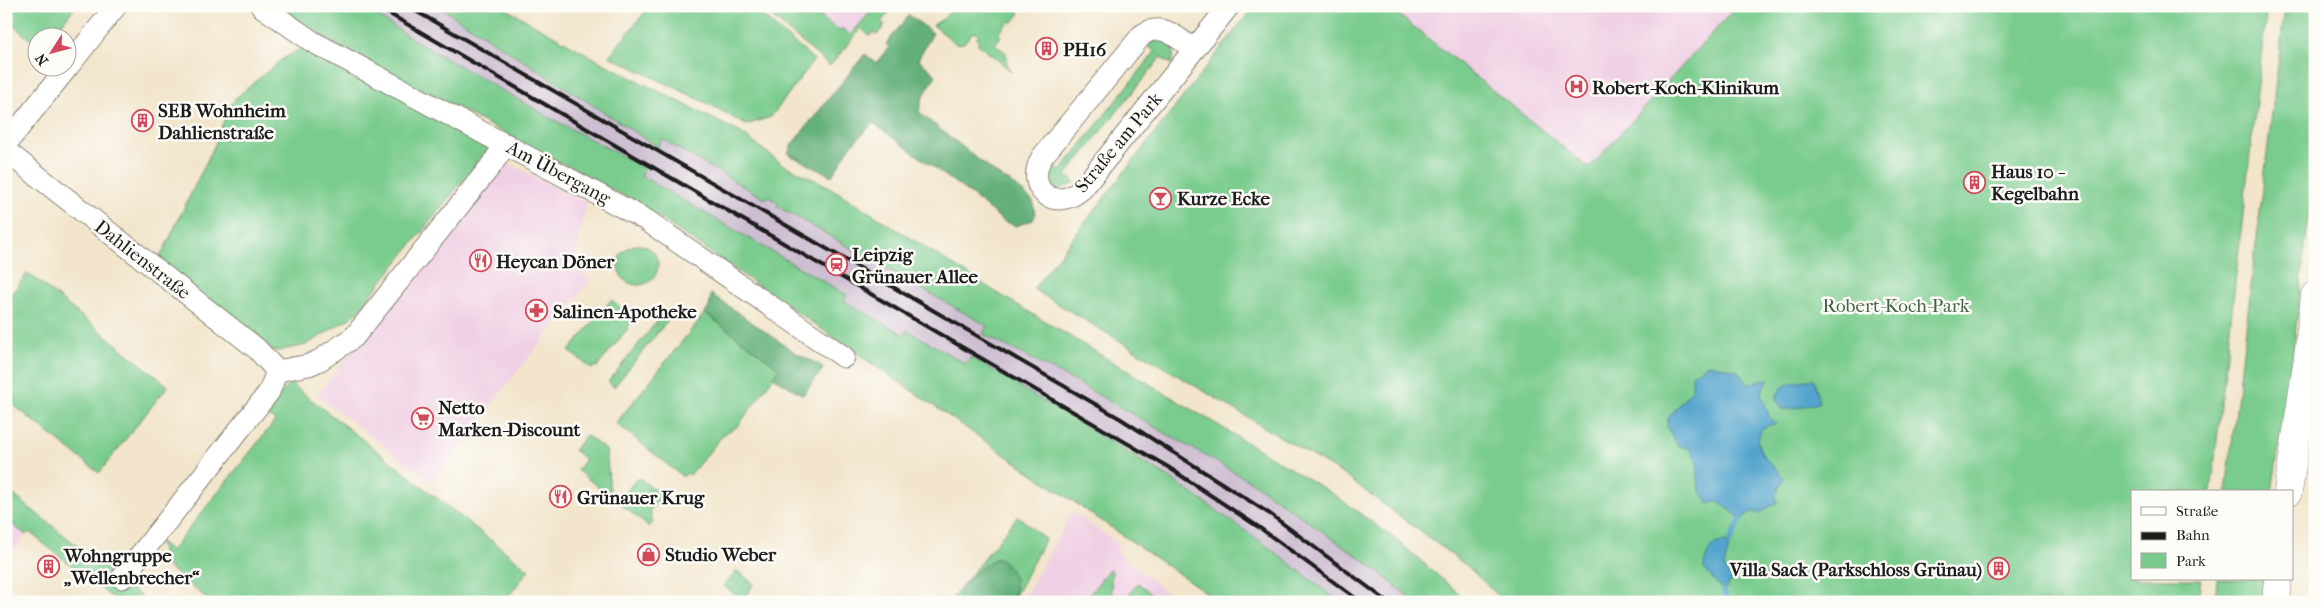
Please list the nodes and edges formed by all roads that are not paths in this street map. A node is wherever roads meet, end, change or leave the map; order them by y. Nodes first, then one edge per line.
1 (116, 6) edge
2 (261, 6) edge
3 (1230, 6) edge
4 (1194, 50) junction
5 (78, 53) edge
6 (58, 78) edge
7 (6, 144) edge
8 (506, 144) junction
9 (6, 151) edge
10 (2315, 296) edge
11 (844, 357) dead end
12 (277, 371) junction
13 (2288, 490) edge
14 (122, 578) dead end
15 (2278, 580) edge
16 (2276, 602) edge

1 - 5 street
2 - 8 street, Am Übergang
3 - 4 street, Straße am Park
4 - 4 street, Straße am Park
6 - 7 street
8 - 11 street, Am Übergang
8 - 12 street
9 - 12 street, Dahlienstraße
10 - 13 main road
12 - 14 street
15 - 16 main road

